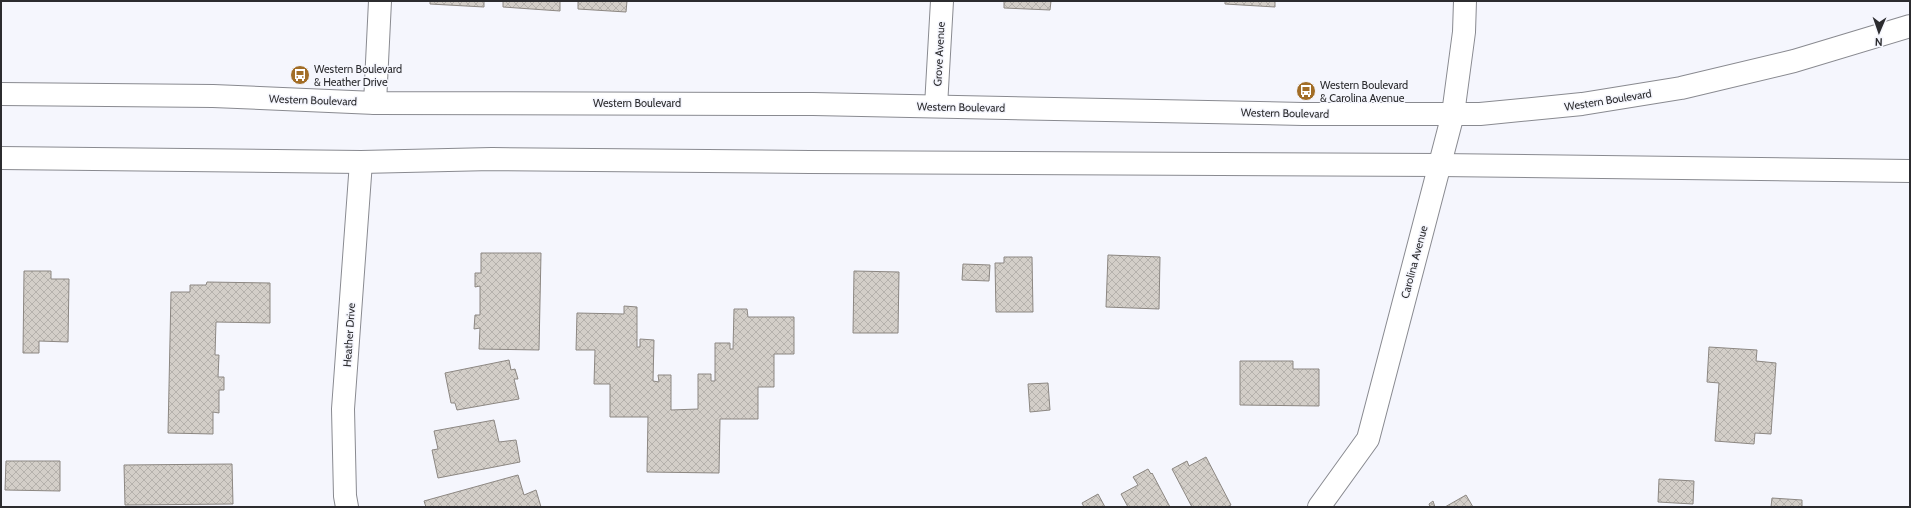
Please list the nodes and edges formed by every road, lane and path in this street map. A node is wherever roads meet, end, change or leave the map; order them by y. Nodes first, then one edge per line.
1 (380, 1) edge
2 (942, 1) edge
3 (1465, 1) edge
4 (1910, 26) edge
5 (1, 94) edge
6 (375, 103) junction
7 (936, 106) junction
8 (1453, 114) junction
9 (1, 158) edge
10 (362, 162) junction
11 (1439, 165) junction
12 (1910, 171) edge
13 (347, 507) edge
14 (1319, 507) edge

1 - 6 main road
2 - 7 main road, Grove Avenue
3 - 8 main road, Carolina Avenue
4 - 8 main road, Western Boulevard
5 - 6 main road, Western Boulevard
6 - 7 main road, Western Boulevard
7 - 8 main road, Western Boulevard
8 - 11 main road, Carolina Avenue
9 - 10 main road
10 - 11 main road
10 - 13 main road, Heather Drive
11 - 12 main road
11 - 14 main road, Carolina Avenue

